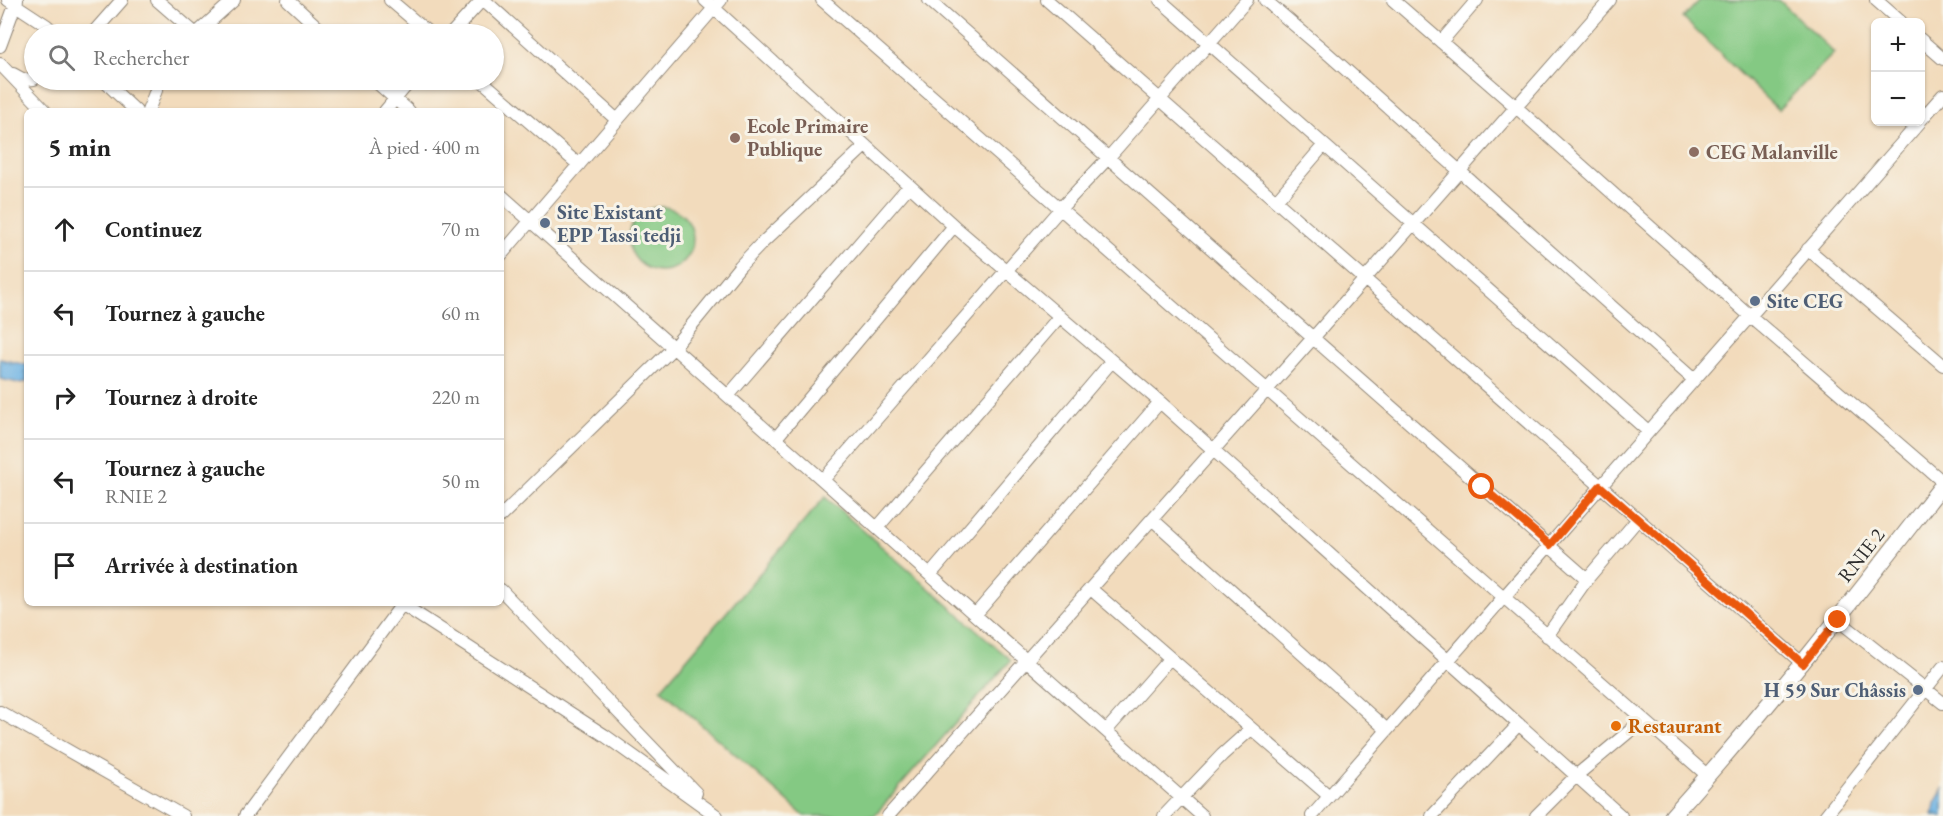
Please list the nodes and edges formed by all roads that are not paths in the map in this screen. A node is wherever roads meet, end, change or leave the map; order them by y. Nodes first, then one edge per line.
1 (122, 0) edge
2 (157, 0) edge
3 (234, 0) edge
4 (288, 0) edge
5 (390, 0) edge
6 (483, 0) edge
7 (822, 0) edge
8 (930, 0) edge
9 (1047, 0) edge
10 (1160, 0) edge
11 (1246, 0) edge
12 (1265, 0) edge
13 (1393, 0) edge
14 (1477, 0) edge
15 (1610, 0) edge
16 (1876, 0) edge
17 (14, 2) edge
18 (713, 3) edge
19 (1896, 18) edge
20 (45, 24) edge
21 (101, 24) edge
22 (185, 24) edge
23 (207, 24) edge
24 (314, 24) edge
25 (418, 24) edge
26 (460, 24) edge
27 (1209, 42) junction
28 (1441, 42) junction
29 (1925, 43) edge
30 (0, 46) edge
31 (1940, 54) edge
32 (1, 65) edge
33 (24, 80) edge
34 (24, 89) edge
35 (25, 90) edge
36 (113, 90) edge
37 (156, 90) edge
38 (386, 90) edge
39 (402, 90) edge
40 (493, 90) edge
41 (1943, 95) edge
42 (395, 98) junction
43 (1159, 99) junction
44 (1516, 106) junction
45 (42, 108) edge
46 (132, 108) edge
47 (149, 108) edge
48 (387, 108) edge
49 (406, 108) edge
50 (1925, 115) edge
51 (617, 120) junction
52 (1916, 126) edge
53 (1324, 145) junction
54 (865, 146) junction
55 (1109, 158) junction
56 (579, 165) junction
57 (1460, 171) junction
58 (909, 186) junction
59 (504, 198) edge
60 (1276, 201) junction
61 (1060, 209) junction
62 (530, 222) junction
63 (1413, 224) junction
64 (954, 226) junction
65 (1809, 249) junction
66 (504, 252) edge
67 (1006, 272) junction
68 (1364, 279) junction
69 (1749, 315) junction
70 (1060, 316) junction
71 (1313, 339) junction
72 (673, 348) junction
73 (1112, 361) junction
74 (1943, 364) edge
75 (1693, 379) junction
76 (1267, 389) junction
77 (728, 396) junction
78 (1160, 402) junction
79 (1648, 431) junction
80 (776, 438) junction
81 (1214, 450) junction
82 (824, 480) junction
83 (1943, 483) edge
84 (1600, 486) junction
85 (504, 513) edge
86 (1152, 519) junction
87 (1638, 519) junction
88 (878, 528) junction
89 (1550, 545) junction
90 (930, 575) junction
91 (1587, 579) junction
92 (1091, 589) junction
93 (504, 593) edge
94 (1503, 597) junction
95 (399, 606) edge
96 (406, 606) edge
97 (975, 615) junction
98 (1838, 620) junction
99 (1547, 636) junction
100 (1170, 658) junction
101 (1447, 661) junction
102 (1027, 662) junction
103 (1803, 664) junction
104 (1943, 667) edge
105 (1926, 690) junction
106 (1943, 703) edge
107 (0, 712) edge
108 (1643, 720) junction
109 (1519, 724) junction
110 (1251, 729) junction
111 (1387, 730) junction
112 (1106, 731) junction
113 (1577, 775) junction
114 (1708, 776) junction
115 (1329, 796) junction
116 (1181, 798) junction
117 (183, 816) edge
118 (245, 816) edge
119 (888, 816) edge
120 (1164, 816) edge
121 (1202, 816) edge
122 (1312, 816) edge
123 (1432, 816) edge
124 (1536, 816) edge
125 (1621, 816) edge
126 (1671, 816) edge
127 (1825, 816) edge

1 - 21 street
2 - 22 street
3 - 23 street
4 - 24 street
5 - 25 street
6 - 26 street
6 - 51 street
7 - 61 street
8 - 55 street
9 - 43 street
10 - 27 street
11 - 27 street
12 - 57 street
13 - 28 street
14 - 28 street
15 - 44 street
16 - 19 street
17 - 20 street
17 - 30 street
18 - 51 street
18 - 54 street
27 - 43 street
27 - 53 street
28 - 44 street
29 - 31 street
32 - 33 street
32 - 34 street
35 - 45 street
36 - 46 street
37 - 47 street
38 - 42 street
39 - 42 street
40 - 56 street
41 - 50 street
42 - 48 street
42 - 49 street
43 - 55 street
43 - 60 street
44 - 57 street
44 - 69 street
51 - 56 street
52 - 65 street
53 - 60 street
53 - 63 street
54 - 58 street
54 - 72 street
55 - 61 street
55 - 71 street
56 - 62 street
57 - 63 street
57 - 75 street
58 - 64 street
58 - 77 street
59 - 62 street
60 - 68 street
61 - 67 street
61 - 76 street
62 - 66 street
62 - 72 street
63 - 68 street
63 - 79 street
64 - 67 street
64 - 80 street
65 - 69 street
65 - 74 street
67 - 70 street
67 - 82 street
68 - 71 street
68 - 84 street
69 - 75 street
69 - 83 street
70 - 73 street
70 - 88 street
71 - 76 street
71 - 89 street
72 - 77 street
72 - 85 street
73 - 78 street
73 - 90 street
75 - 79 street
76 - 81 street
76 - 94 street
77 - 80 street
78 - 81 street
78 - 97 street
79 - 84 street
80 - 82 street
81 - 86 street
81 - 101 street
82 - 88 street
83 - 98 main road, RNIE 2 / RNIE 2
84 - 87 street
84 - 89 street
86 - 92 street
86 - 111 street
87 - 91 street
87 - 103 street
88 - 90 street
89 - 91 street
89 - 94 street
90 - 97 street
91 - 99 street
92 - 100 street
92 - 102 street
93 - 96 street
94 - 99 street
94 - 101 street
95 - 118 street
97 - 102 street
98 - 103 main road, RNIE 2 / RNIE 2
98 - 105 street
99 - 108 street
100 - 110 street
100 - 112 street
101 - 109 street
101 - 111 street
102 - 112 street
102 - 119 street
103 - 114 main road, RNIE 2 / RNIE 2
104 - 105 street
105 - 106 street
105 - 127 street
107 - 117 street
108 - 113 street
108 - 114 street
109 - 113 street
109 - 123 street
110 - 115 street
110 - 116 street
111 - 115 street
112 - 116 street
113 - 124 street
113 - 125 street
114 - 126 main road, RNIE 2 / RNIE 2
115 - 122 street
116 - 120 street
116 - 121 street

